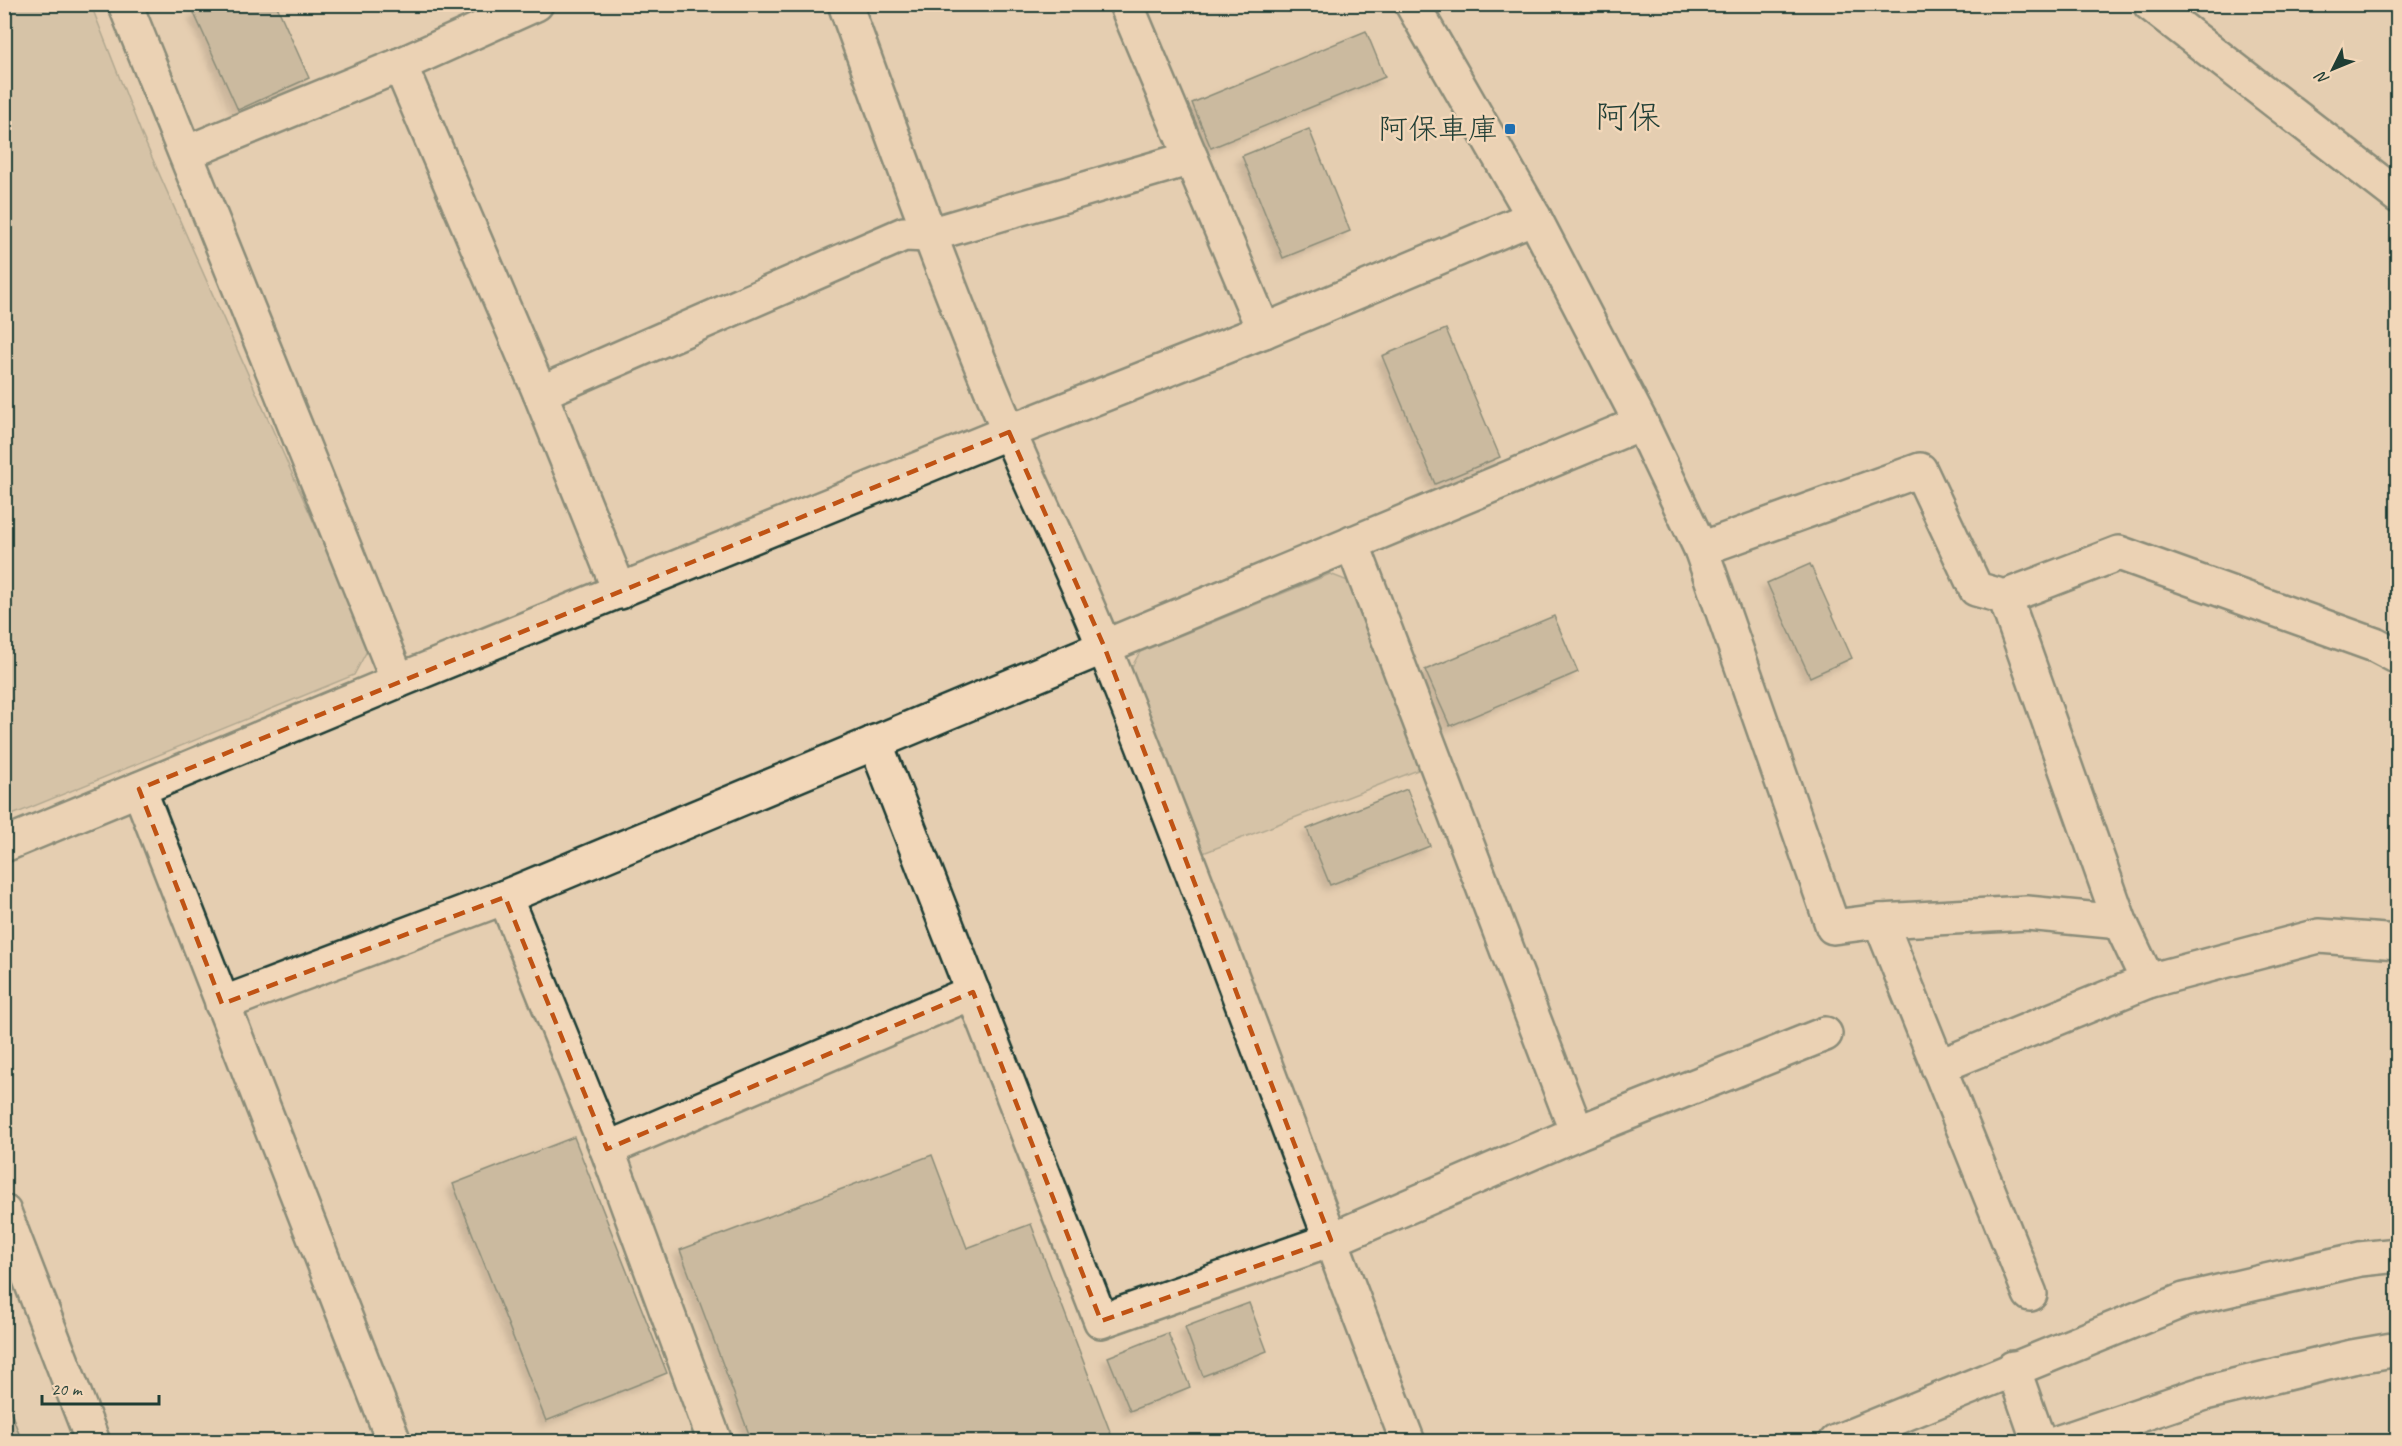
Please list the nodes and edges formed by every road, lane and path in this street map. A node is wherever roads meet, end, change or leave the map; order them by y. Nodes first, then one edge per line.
1 (125, 4) edge
2 (536, 4) edge
3 (845, 4) edge
4 (1126, 4) edge
5 (1412, 4) edge
6 (2150, 4) edge
7 (400, 65) junction
8 (186, 153) junction
9 (1191, 158) junction
10 (2397, 196) edge
11 (1534, 216) junction
12 (928, 235) junction
13 (1264, 331) junction
14 (540, 393) junction
15 (1641, 423) junction
16 (1009, 432) junction
17 (1352, 543) junction
18 (1701, 549) junction
19 (620, 592) junction
20 (2004, 597) junction
21 (1104, 646) junction
22 (2397, 657) edge
23 (398, 681) junction
24 (875, 742) junction
25 (139, 789) junction
26 (4, 845) edge
27 (506, 897) junction
28 (1880, 921) junction
29 (2120, 922) junction
30 (2397, 942) edge
31 (2148, 981) junction
32 (973, 992) junction
33 (222, 1004) junction
34 (1825, 1034) dead end
35 (1938, 1067) junction
36 (1577, 1132) junction
37 (608, 1149) junction
38 (4, 1212) edge
39 (1331, 1240) junction
40 (2397, 1255) edge
41 (2030, 1294) dead end
42 (2397, 1349) edge
43 (2013, 1368) junction
44 (93, 1442) edge
45 (393, 1442) edge
46 (716, 1442) edge
47 (1408, 1442) edge
48 (1836, 1442) edge
49 (2039, 1442) edge
50 (2060, 1442) edge

1 - 8 street
2 - 7 street
3 - 12 street
4 - 9 street
5 - 11 street
6 - 10 street
7 - 8 street
7 - 14 street
8 - 23 street
9 - 12 street
9 - 13 street
11 - 13 street
11 - 15 street
12 - 14 street
12 - 16 street
13 - 16 street
14 - 19 street
15 - 17 street
15 - 18 street
16 - 19 street
16 - 21 street
17 - 21 street
17 - 36 street
18 - 20 street
18 - 28 street
19 - 23 street
20 - 22 street
20 - 29 street
21 - 24 street
21 - 39 street
23 - 25 street
24 - 27 street
24 - 32 street
25 - 26 street
25 - 33 street
27 - 33 street
27 - 37 street
28 - 29 street
28 - 35 street
29 - 31 street
30 - 31 street
31 - 35 street
32 - 37 street
32 - 39 street
33 - 45 street
34 - 36 street
35 - 41 street
36 - 39 street
37 - 46 street
38 - 44 street
39 - 47 street
40 - 43 street
42 - 50 street
43 - 48 street
43 - 49 street

